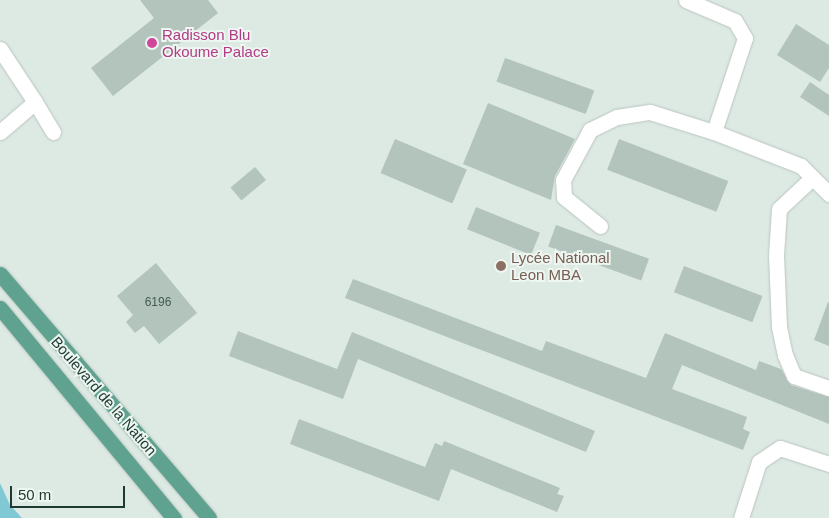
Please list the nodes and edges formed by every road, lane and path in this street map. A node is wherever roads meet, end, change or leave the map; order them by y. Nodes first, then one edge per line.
1 (686, 0) edge
2 (0, 49) edge
3 (35, 102) junction
4 (0, 132) edge
5 (53, 132) dead end
6 (714, 132) junction
7 (812, 178) junction
8 (829, 194) edge
9 (600, 226) dead end
10 (0, 274) edge
11 (0, 308) edge
12 (829, 388) edge
13 (829, 464) edge
14 (174, 518) edge
15 (209, 518) edge
16 (741, 518) edge

1 - 6 lane
2 - 3 lane
3 - 4 lane
3 - 5 lane
6 - 7 lane
6 - 9 lane
7 - 8 lane
7 - 12 lane
10 - 15 main road, Boulevard de la Nation
11 - 14 main road, Boulevard de la Nation
13 - 16 lane

